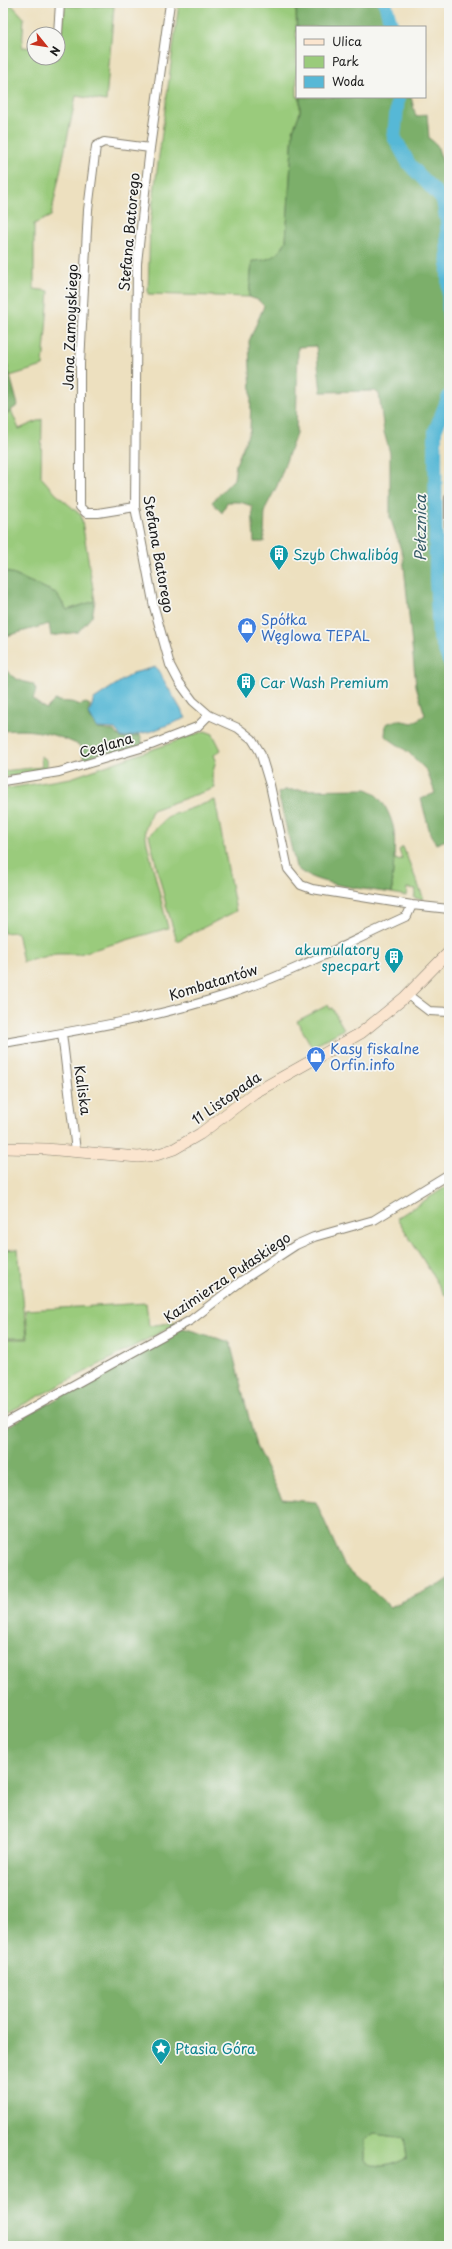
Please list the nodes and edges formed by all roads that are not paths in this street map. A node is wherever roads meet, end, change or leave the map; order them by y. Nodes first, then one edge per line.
1 (60, 3) edge
2 (170, 3) edge
3 (59, 26) edge
4 (150, 148) junction
5 (449, 498) edge
6 (135, 507) junction
7 (449, 525) edge
8 (209, 715) junction
9 (3, 781) edge
10 (412, 906) junction
11 (449, 908) edge
12 (449, 952) edge
13 (408, 995) junction
14 (449, 1012) edge
15 (62, 1033) junction
16 (4, 1043) dead end
17 (3, 1148) edge
18 (76, 1151) junction
19 (449, 1174) edge
20 (3, 1424) edge

1 - 3 street
2 - 4 street, Stefana Batorego
4 - 6 street, Stefana Batorego
4 - 6 street, Jana Zamoyskiego
5 - 7 street
6 - 8 street, Stefana Batorego
8 - 9 street, Ceglana
8 - 10 street, Stefana Batorego
10 - 11 street, Stefana Batorego
10 - 15 street, Kombatantów
12 - 13 main road, 11 Listopada
13 - 14 street
13 - 18 main road, 11 Listopada
15 - 16 street, Kombatantów
15 - 18 street, Kaliska
17 - 18 main road, 11 Listopada
19 - 20 street, Kazimierza Pułaskiego

